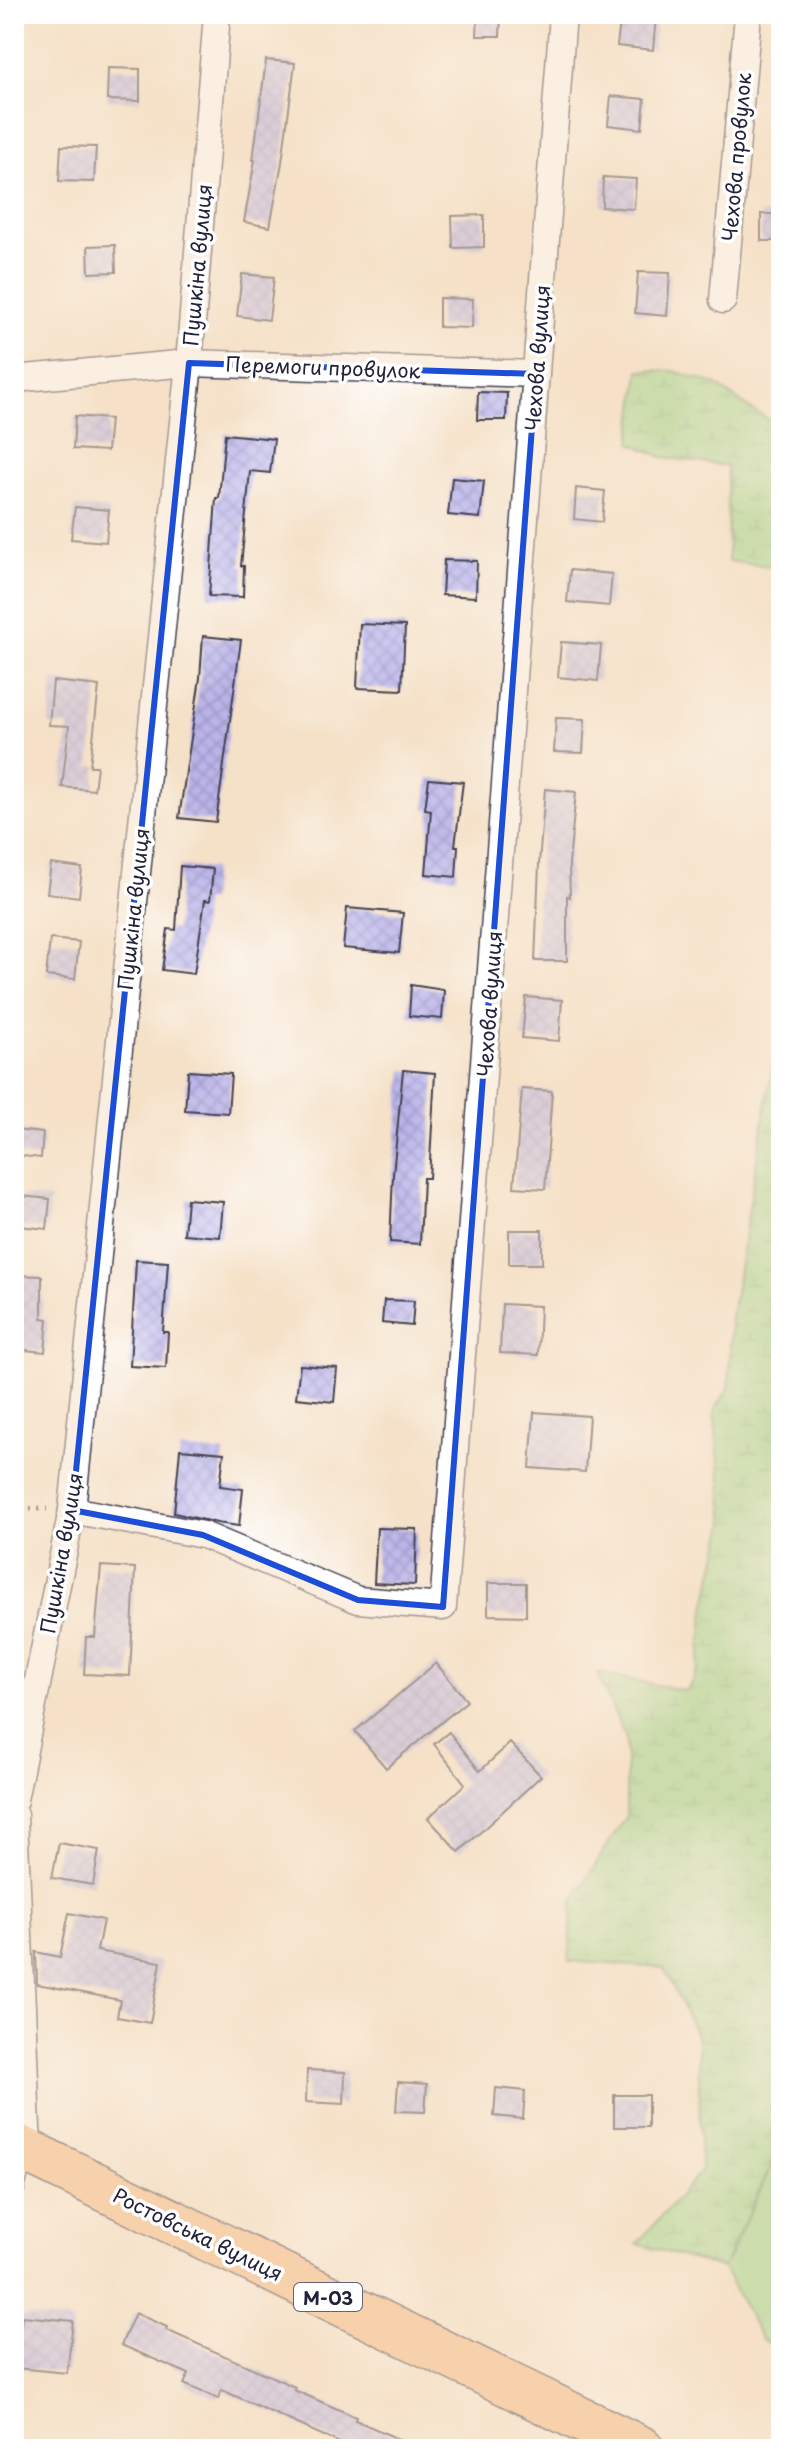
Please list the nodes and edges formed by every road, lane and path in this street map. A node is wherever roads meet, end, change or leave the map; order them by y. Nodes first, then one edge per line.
1 (217, 14) edge
2 (563, 14) edge
3 (748, 14) edge
4 (723, 300) dead end
5 (189, 363) junction
6 (536, 374) junction
7 (14, 379) edge
8 (72, 1510) junction
9 (14, 1800) edge
10 (14, 1815) edge
11 (21, 2148) edge
12 (14, 2204) edge
13 (642, 2449) edge

1 - 5 street, Пушкіна вулиця
2 - 6 street, Чехова вулиця
3 - 4 street, Чехова провулок
5 - 6 street, Перемоги провулок
5 - 7 street, Перемоги провулок
5 - 8 street, Пушкіна вулиця
6 - 8 street, Чехова вулиця
8 - 9 street, Пушкіна вулиця
10 - 11 street
11 - 12 lane
11 - 13 highway, Ростовська вулиця / М-03

